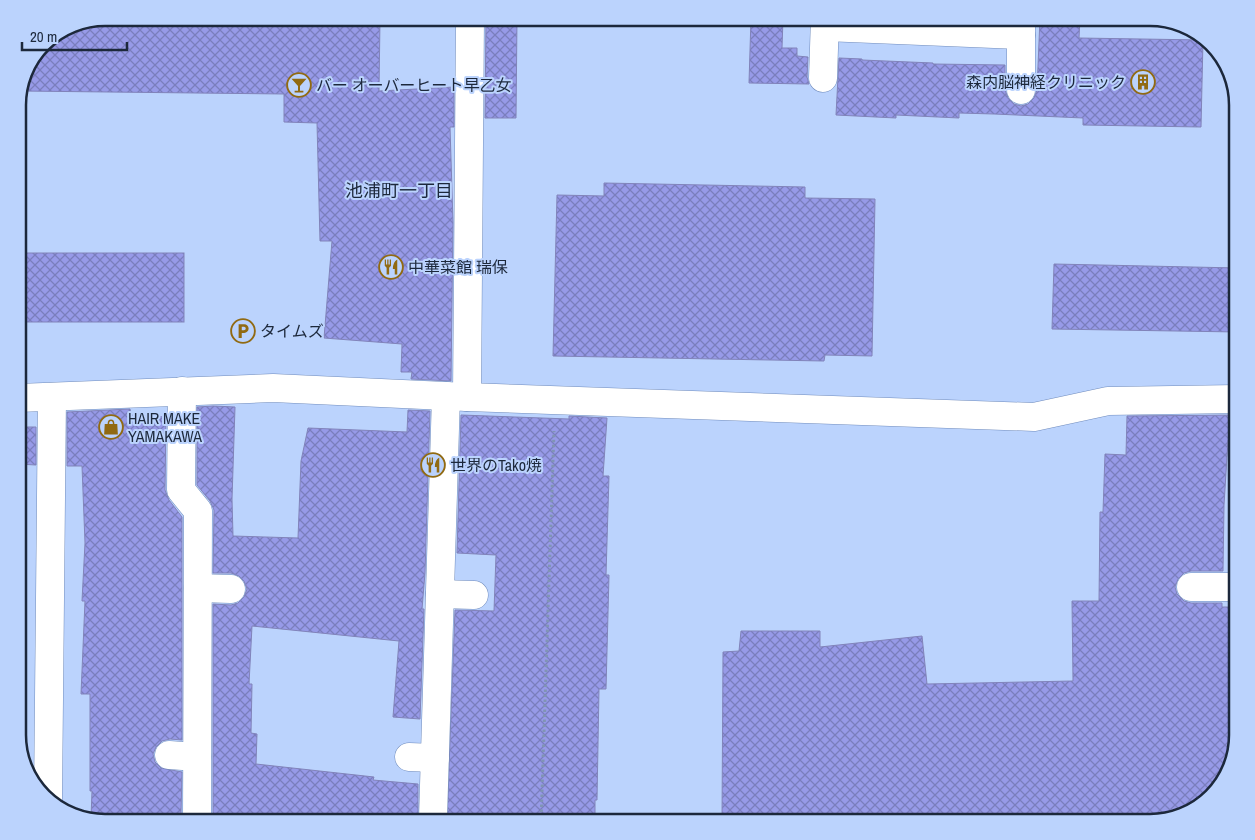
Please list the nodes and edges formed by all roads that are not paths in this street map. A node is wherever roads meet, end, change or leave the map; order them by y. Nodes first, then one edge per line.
1 (470, 26) edge
2 (825, 26) edge
3 (1021, 26) edge
4 (823, 78) dead end
5 (1021, 90) dead end
6 (182, 391) junction
7 (52, 397) junction
8 (456, 397) junction
9 (26, 398) edge
10 (1229, 399) edge
11 (1191, 587) dead end
12 (1229, 587) edge
13 (198, 588) junction
14 (230, 589) dead end
15 (440, 594) junction
16 (474, 595) dead end
17 (169, 756) dead end
18 (197, 757) junction
19 (48, 790) edge
20 (197, 814) edge
21 (432, 814) edge

1 - 8 street
2 - 4 street
3 - 5 street
6 - 7 street
6 - 8 street
6 - 13 street
7 - 9 street
7 - 19 street
8 - 10 street
8 - 15 street
11 - 12 street
13 - 14 street
13 - 18 street
15 - 16 street
15 - 21 street
17 - 18 street
18 - 20 street

